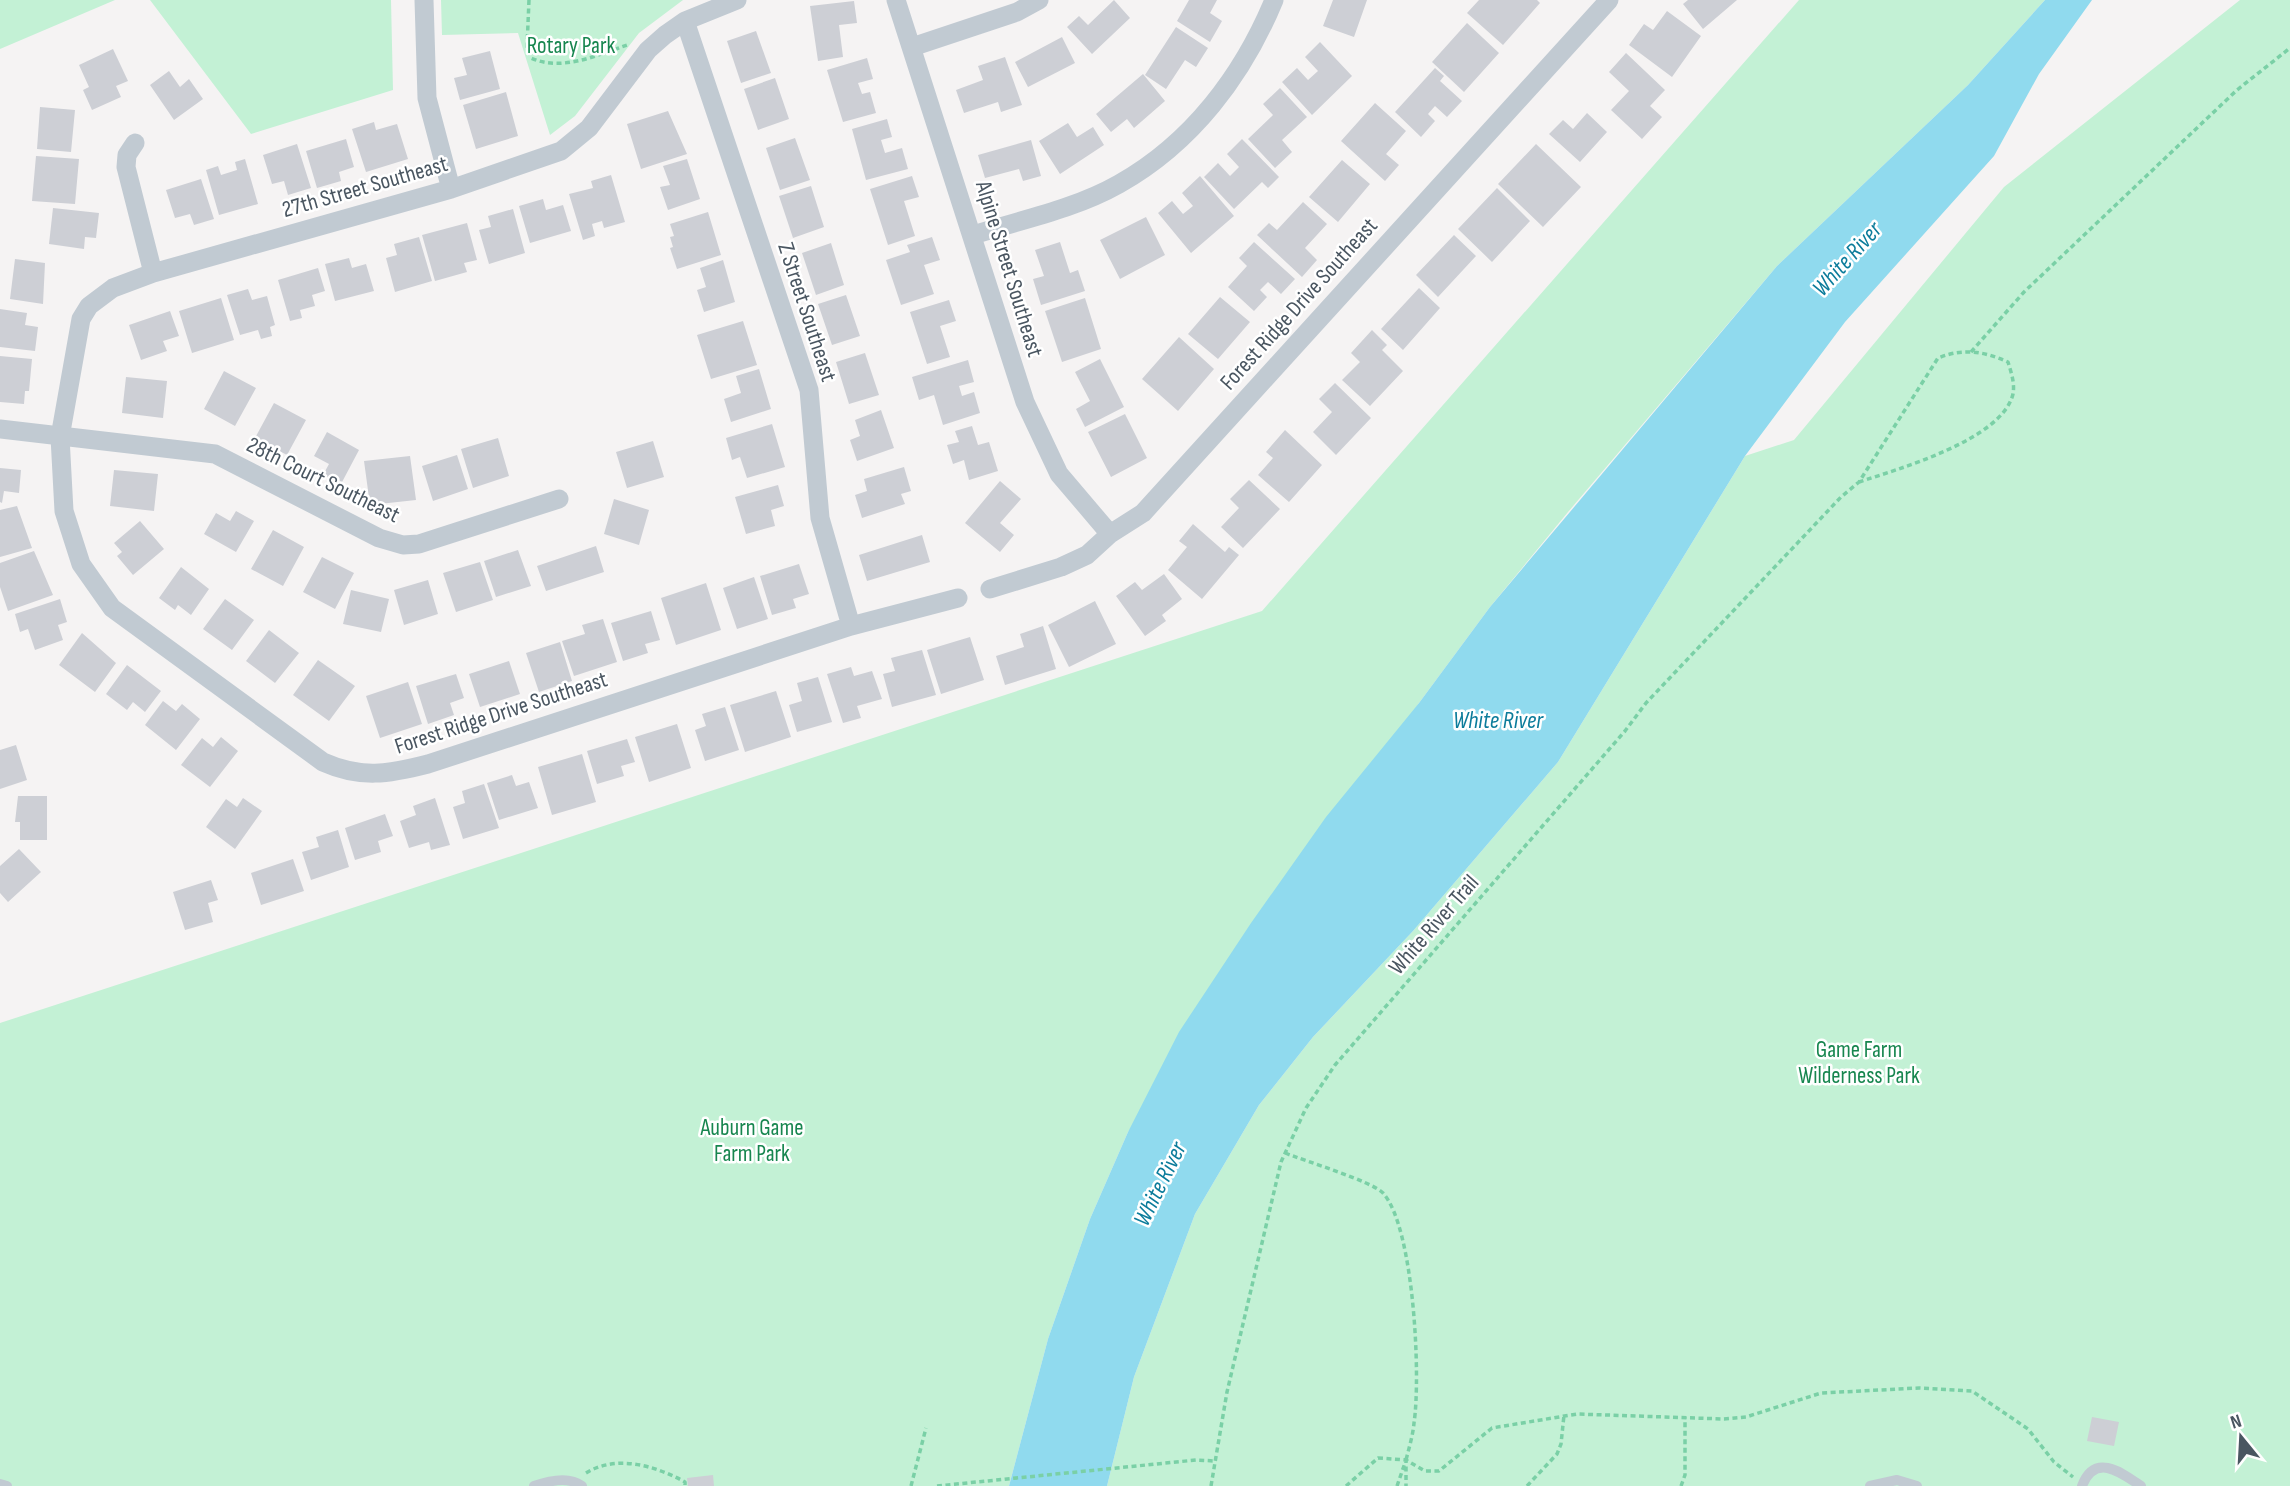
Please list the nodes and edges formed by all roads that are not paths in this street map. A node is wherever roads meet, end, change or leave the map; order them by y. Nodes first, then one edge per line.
1 (424, 0) edge
2 (737, 0) edge
3 (896, 0) edge
4 (1039, 0) edge
5 (1274, 0) edge
6 (1609, 0) edge
7 (685, 21) junction
8 (912, 47) junction
9 (135, 143) dead end
10 (451, 188) junction
11 (973, 235) junction
12 (153, 273) junction
13 (0, 429) edge
14 (60, 437) junction
15 (559, 499) dead end
16 (1110, 534) junction
17 (990, 590) dead end
18 (958, 598) dead end
19 (851, 626) junction
20 (0, 1484) edge
21 (579, 1484) edge
22 (2082, 1485) edge
23 (7, 1486) edge
24 (534, 1486) edge
25 (1870, 1486) edge
26 (1917, 1486) edge
27 (2141, 1486) edge

1 - 10 street
2 - 7 street, 27th Street Southeast
3 - 8 street, Alpine Street Southeast
4 - 8 street
5 - 11 street
6 - 16 street, Forest Ridge Drive Southeast
7 - 10 street, 27th Street Southeast
7 - 19 street, Z Street Southeast
8 - 11 street, Alpine Street Southeast
9 - 12 street
10 - 12 street, 27th Street Southeast
11 - 16 street, Alpine Street Southeast
12 - 14 street, 27th Street Southeast
13 - 14 street, 28th Court Southeast
14 - 15 street, 28th Court Southeast
14 - 19 street, Forest Ridge Drive Southeast
16 - 17 street, Forest Ridge Drive Southeast
18 - 19 street, Forest Ridge Drive Southeast
20 - 23 lane
21 - 24 lane
22 - 27 lane
25 - 26 lane

